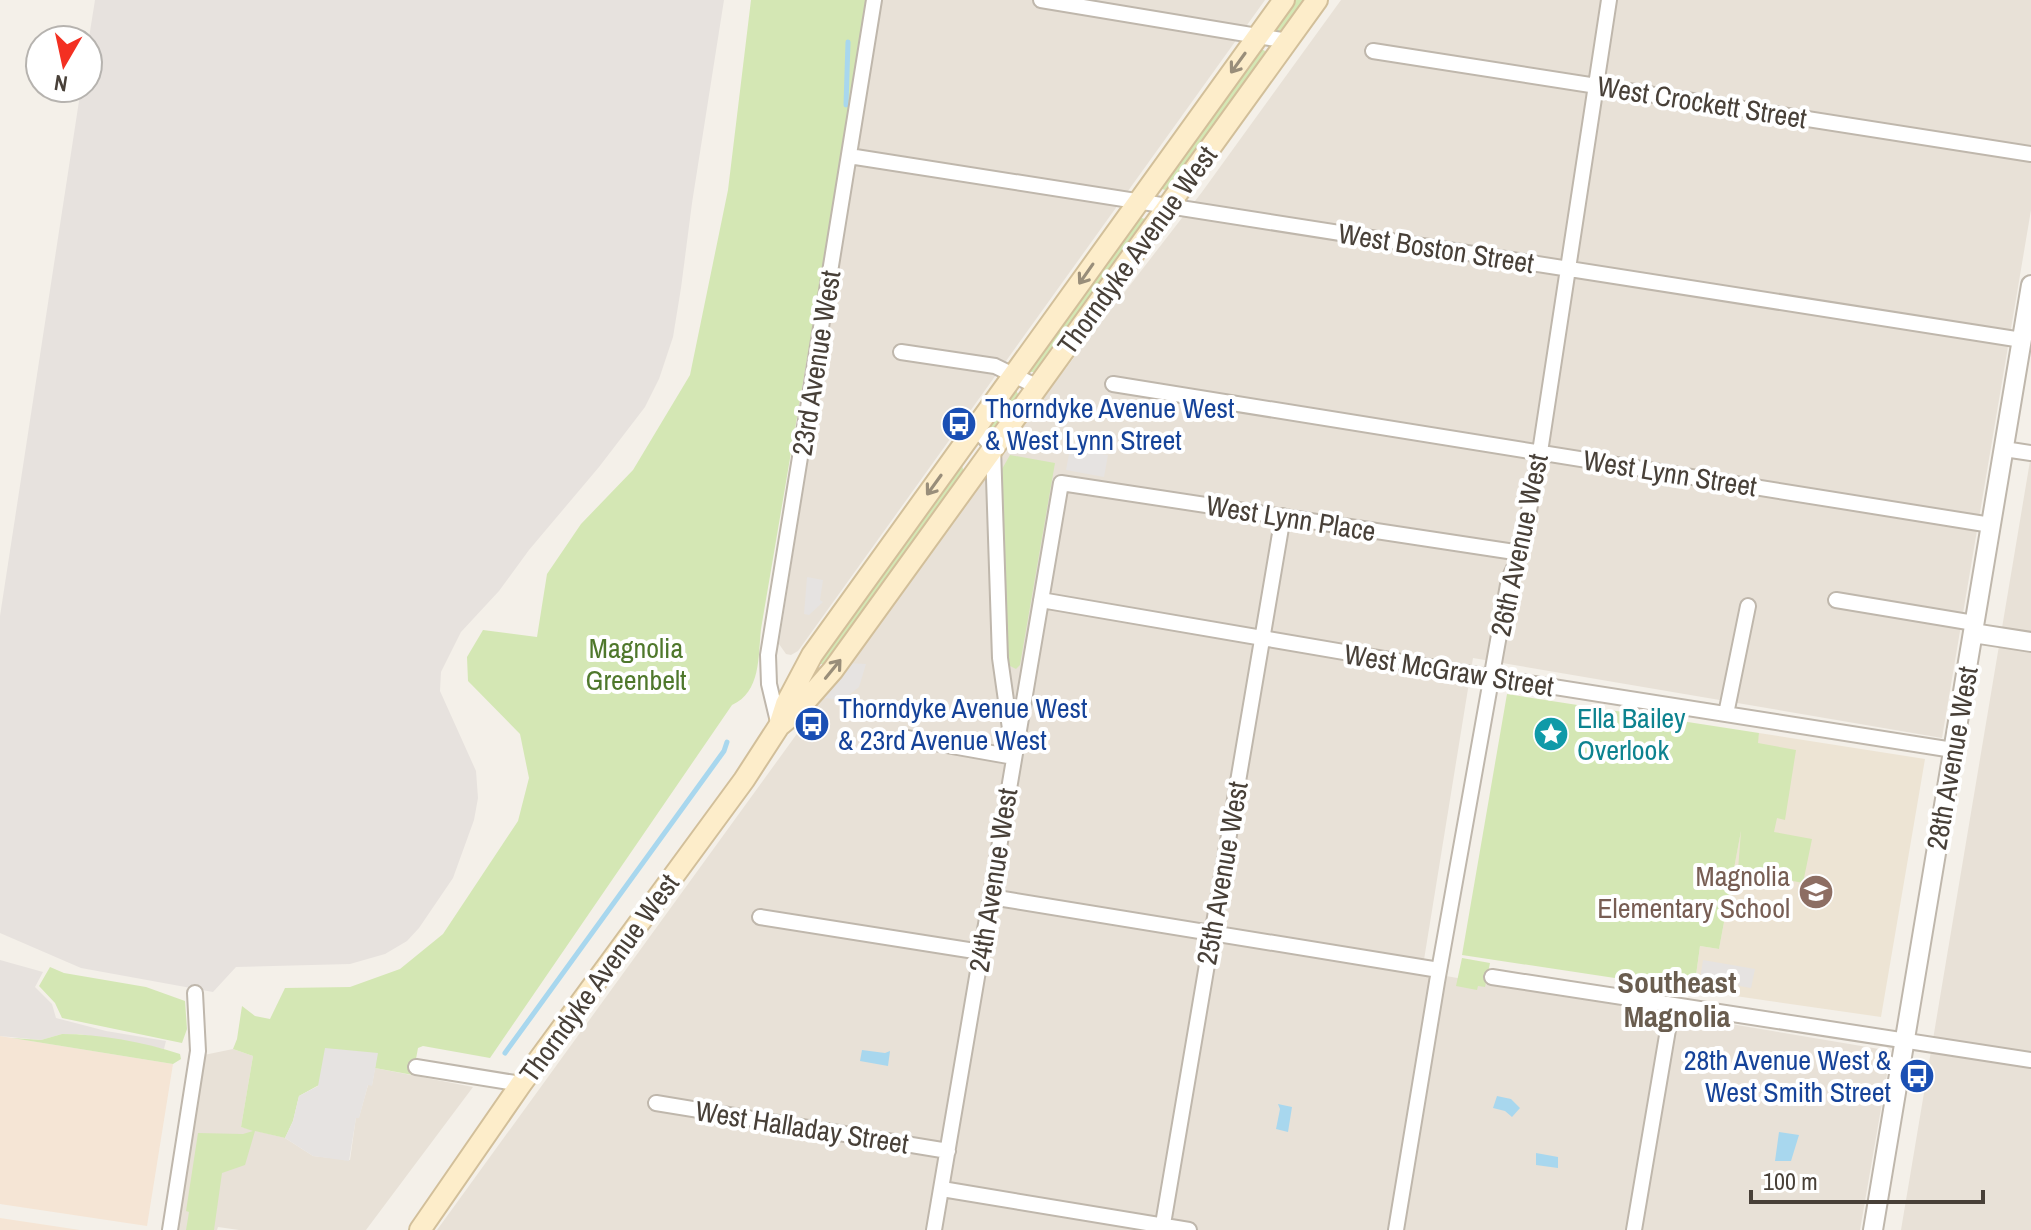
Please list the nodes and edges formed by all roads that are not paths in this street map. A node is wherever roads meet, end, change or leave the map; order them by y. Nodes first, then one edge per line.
1 (874, 0) edge
2 (1041, 0) edge
3 (1284, 0) edge
4 (1317, 0) edge
5 (1609, 0) edge
6 (1258, 36) junction
7 (1288, 41) junction
8 (1373, 51) dead end
9 (1596, 85) junction
10 (2031, 154) edge
11 (849, 156) junction
12 (1138, 200) junction
13 (1169, 205) junction
14 (1568, 269) junction
15 (2031, 285) edge
16 (2022, 340) junction
17 (901, 352) dead end
18 (1013, 376) junction
19 (1113, 384) dead end
20 (1038, 387) junction
21 (976, 428) junction
22 (993, 448) junction
23 (2004, 449) junction
24 (1540, 452) junction
25 (2031, 453) edge
26 (1061, 483) joint
27 (1283, 516) junction
28 (1991, 525) junction
29 (1521, 553) junction
30 (1041, 600) junction
31 (1836, 600) dead end
32 (1748, 606) dead end
33 (1973, 628) junction
34 (1263, 639) junction
35 (2031, 642) edge
36 (1493, 677) junction
37 (1726, 714) junction
38 (779, 726) junction
39 (907, 738) dead end
40 (1953, 750) junction
41 (1014, 757) junction
42 (991, 897) junction
43 (760, 917) dead end
44 (1212, 934) junction
45 (981, 952) junction
46 (1439, 970) junction
47 (1492, 977) dead end
48 (195, 993) dead end
49 (1672, 1006) junction
50 (1904, 1039) junction
51 (2031, 1060) edge
52 (416, 1067) dead end
53 (521, 1084) junction
54 (656, 1103) dead end
55 (948, 1151) junction
56 (942, 1189) junction
57 (1162, 1228) edge
58 (170, 1230) edge
59 (420, 1230) edge
60 (934, 1230) edge
61 (1189, 1230) edge
62 (1396, 1230) edge
63 (1634, 1230) edge
64 (1873, 1230) edge

1 - 11 street, 23rd Avenue West
2 - 6 street
3 - 6 main road, Thorndyke Avenue West
4 - 7 main road, Thorndyke Avenue West
5 - 9 street, 26th Avenue West
6 - 7 street
6 -> 12 main road, Thorndyke Avenue West
7 - 13 main road, Thorndyke Avenue West
8 - 9 street, West Crockett Street
9 - 10 street, West Crockett Street
9 - 14 street, 26th Avenue West
11 - 12 street, West Boston Street
11 - 38 street, 23rd Avenue West
12 - 13 street, West Boston Street
12 -> 18 main road, Thorndyke Avenue West
13 - 14 street, West Boston Street
13 - 20 main road, Thorndyke Avenue West
14 - 16 street, West Boston Street
14 - 24 street, 26th Avenue West
15 - 16 street, 28th Avenue West
16 - 23 street, 28th Avenue West
17 - 18 street
18 - 20 street
18 - 21 main road, Thorndyke Avenue West
19 - 24 street, West Lynn Street
20 - 22 main road, Thorndyke Avenue West
21 - 22 street
21 -> 38 main road, Thorndyke Avenue West
38 -> 22 main road, Thorndyke Avenue West
22 - 41 street
23 - 25 street
23 - 28 street, 28th Avenue West
24 - 28 street, West Lynn Street
24 - 29 street, 26th Avenue West
26 - 27 street, West Lynn Place
26 - 30 street, 24th Avenue West
27 - 29 street, West Lynn Place
27 - 34 street, 25th Avenue West
28 - 33 street, 28th Avenue West
29 - 36 street, 26th Avenue West
30 - 34 street, West McGraw Street
30 - 41 street, 24th Avenue West
31 - 33 street
32 - 37 street
33 - 35 street
33 - 40 street, 28th Avenue West
34 - 36 street, West McGraw Street
34 - 44 street, 25th Avenue West
36 - 37 street, West McGraw Street
36 - 46 street, 26th Avenue West
37 - 40 street, West McGraw Street
38 - 53 main road, Thorndyke Avenue West
39 - 41 street
40 - 50 street, 28th Avenue West
41 - 42 street, 24th Avenue West
42 - 44 street
42 - 45 street, 24th Avenue West
43 - 45 street
44 - 46 street
44 - 57 street, 25th Avenue West
45 - 55 street, 24th Avenue West
46 - 62 street, 26th Avenue West
47 - 49 street
48 - 58 street
49 - 50 street
49 - 63 street
50 - 51 street
50 - 64 street, 28th Avenue West
52 - 53 street
53 - 59 main road, Thorndyke Avenue West
54 - 55 street, West Halladay Street
55 - 56 street, 24th Avenue West
56 - 57 street
56 - 60 street, 24th Avenue West
57 - 61 street

